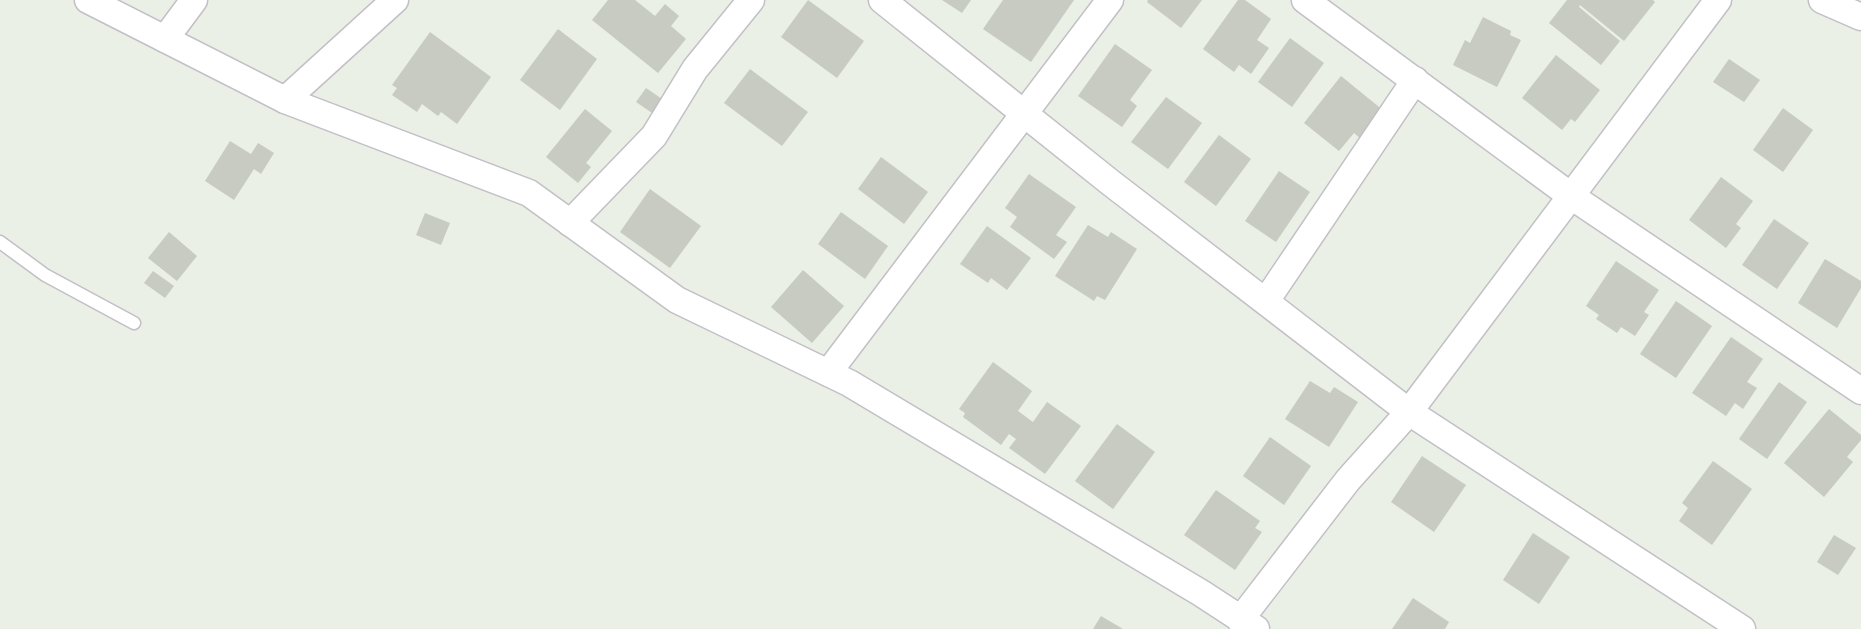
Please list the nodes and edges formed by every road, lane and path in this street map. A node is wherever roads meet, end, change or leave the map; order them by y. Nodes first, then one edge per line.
1 (88, 0) edge
2 (194, 0) edge
3 (395, 0) edge
4 (751, 0) edge
5 (882, 0) edge
6 (1110, 0) edge
7 (1305, 0) edge
8 (1718, 0) edge
9 (1822, 0) edge
10 (1861, 17) edge
11 (165, 39) junction
12 (1415, 80) junction
13 (285, 100) junction
14 (1024, 114) junction
15 (1571, 196) junction
16 (570, 223) junction
17 (0, 242) edge
18 (1266, 301) junction
19 (134, 323) dead end
20 (828, 373) junction
21 (1861, 391) edge
22 (1409, 412) junction
23 (1248, 624) edge
24 (1742, 629) edge

1 - 11 street
2 - 11 street
3 - 13 street
4 - 16 street
5 - 14 street
6 - 14 street
7 - 12 street
8 - 15 street
9 - 10 street
11 - 13 street
12 - 15 street
12 - 18 street
13 - 16 street
14 - 18 street
14 - 20 street
15 - 21 street
15 - 22 street
16 - 20 street
17 - 19 lane
18 - 22 street
20 - 23 street
22 - 23 street
22 - 24 street

